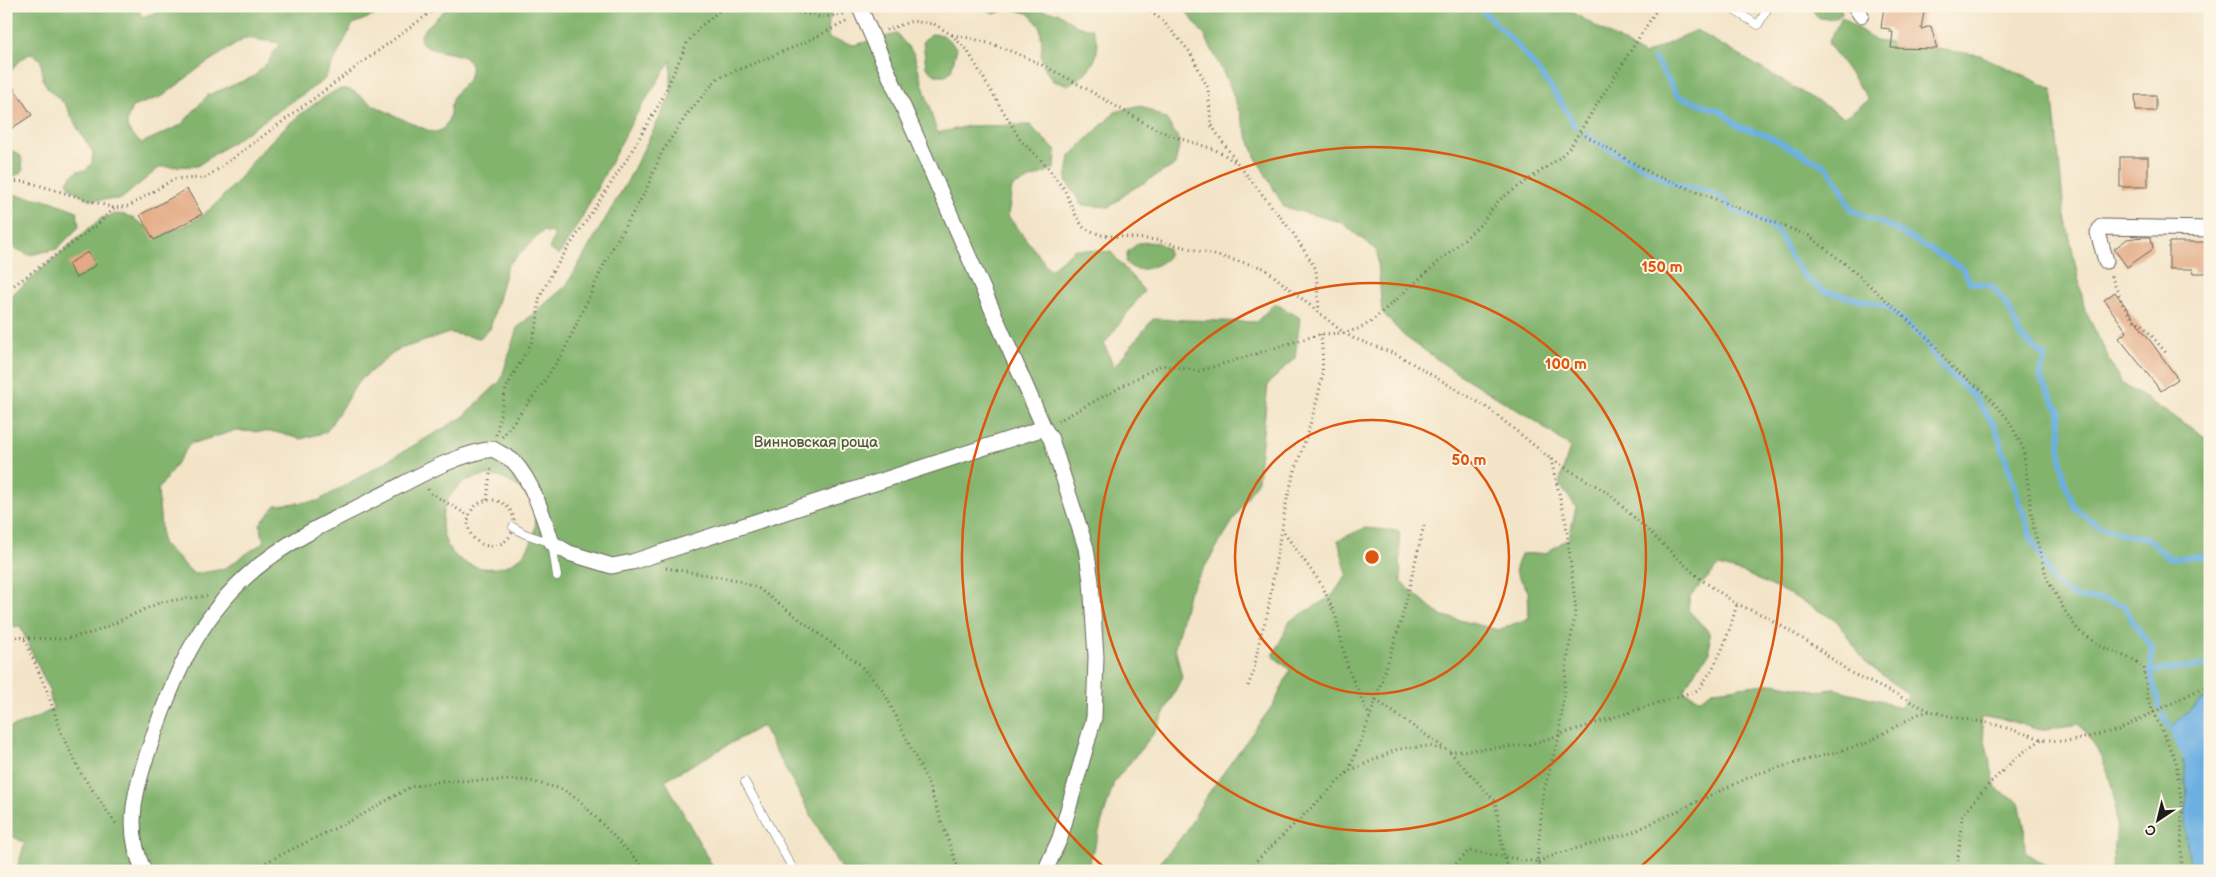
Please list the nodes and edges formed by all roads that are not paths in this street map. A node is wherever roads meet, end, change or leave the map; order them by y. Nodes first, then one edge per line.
1 (1727, 6) edge
2 (1769, 6) edge
3 (860, 10) edge
4 (2210, 229) edge
5 (2106, 261) road end
6 (1044, 428) junction
7 (513, 527) road end
8 (552, 543) junction
9 (557, 576) dead end
10 (745, 782) dead end
11 (144, 871) edge
12 (794, 871) edge
13 (1045, 871) edge

1 - 2 lane
3 - 6 street
4 - 5 street
6 - 8 street
6 - 13 street
7 - 8 lane
8 - 9 lane
8 - 11 street
10 - 12 lane

